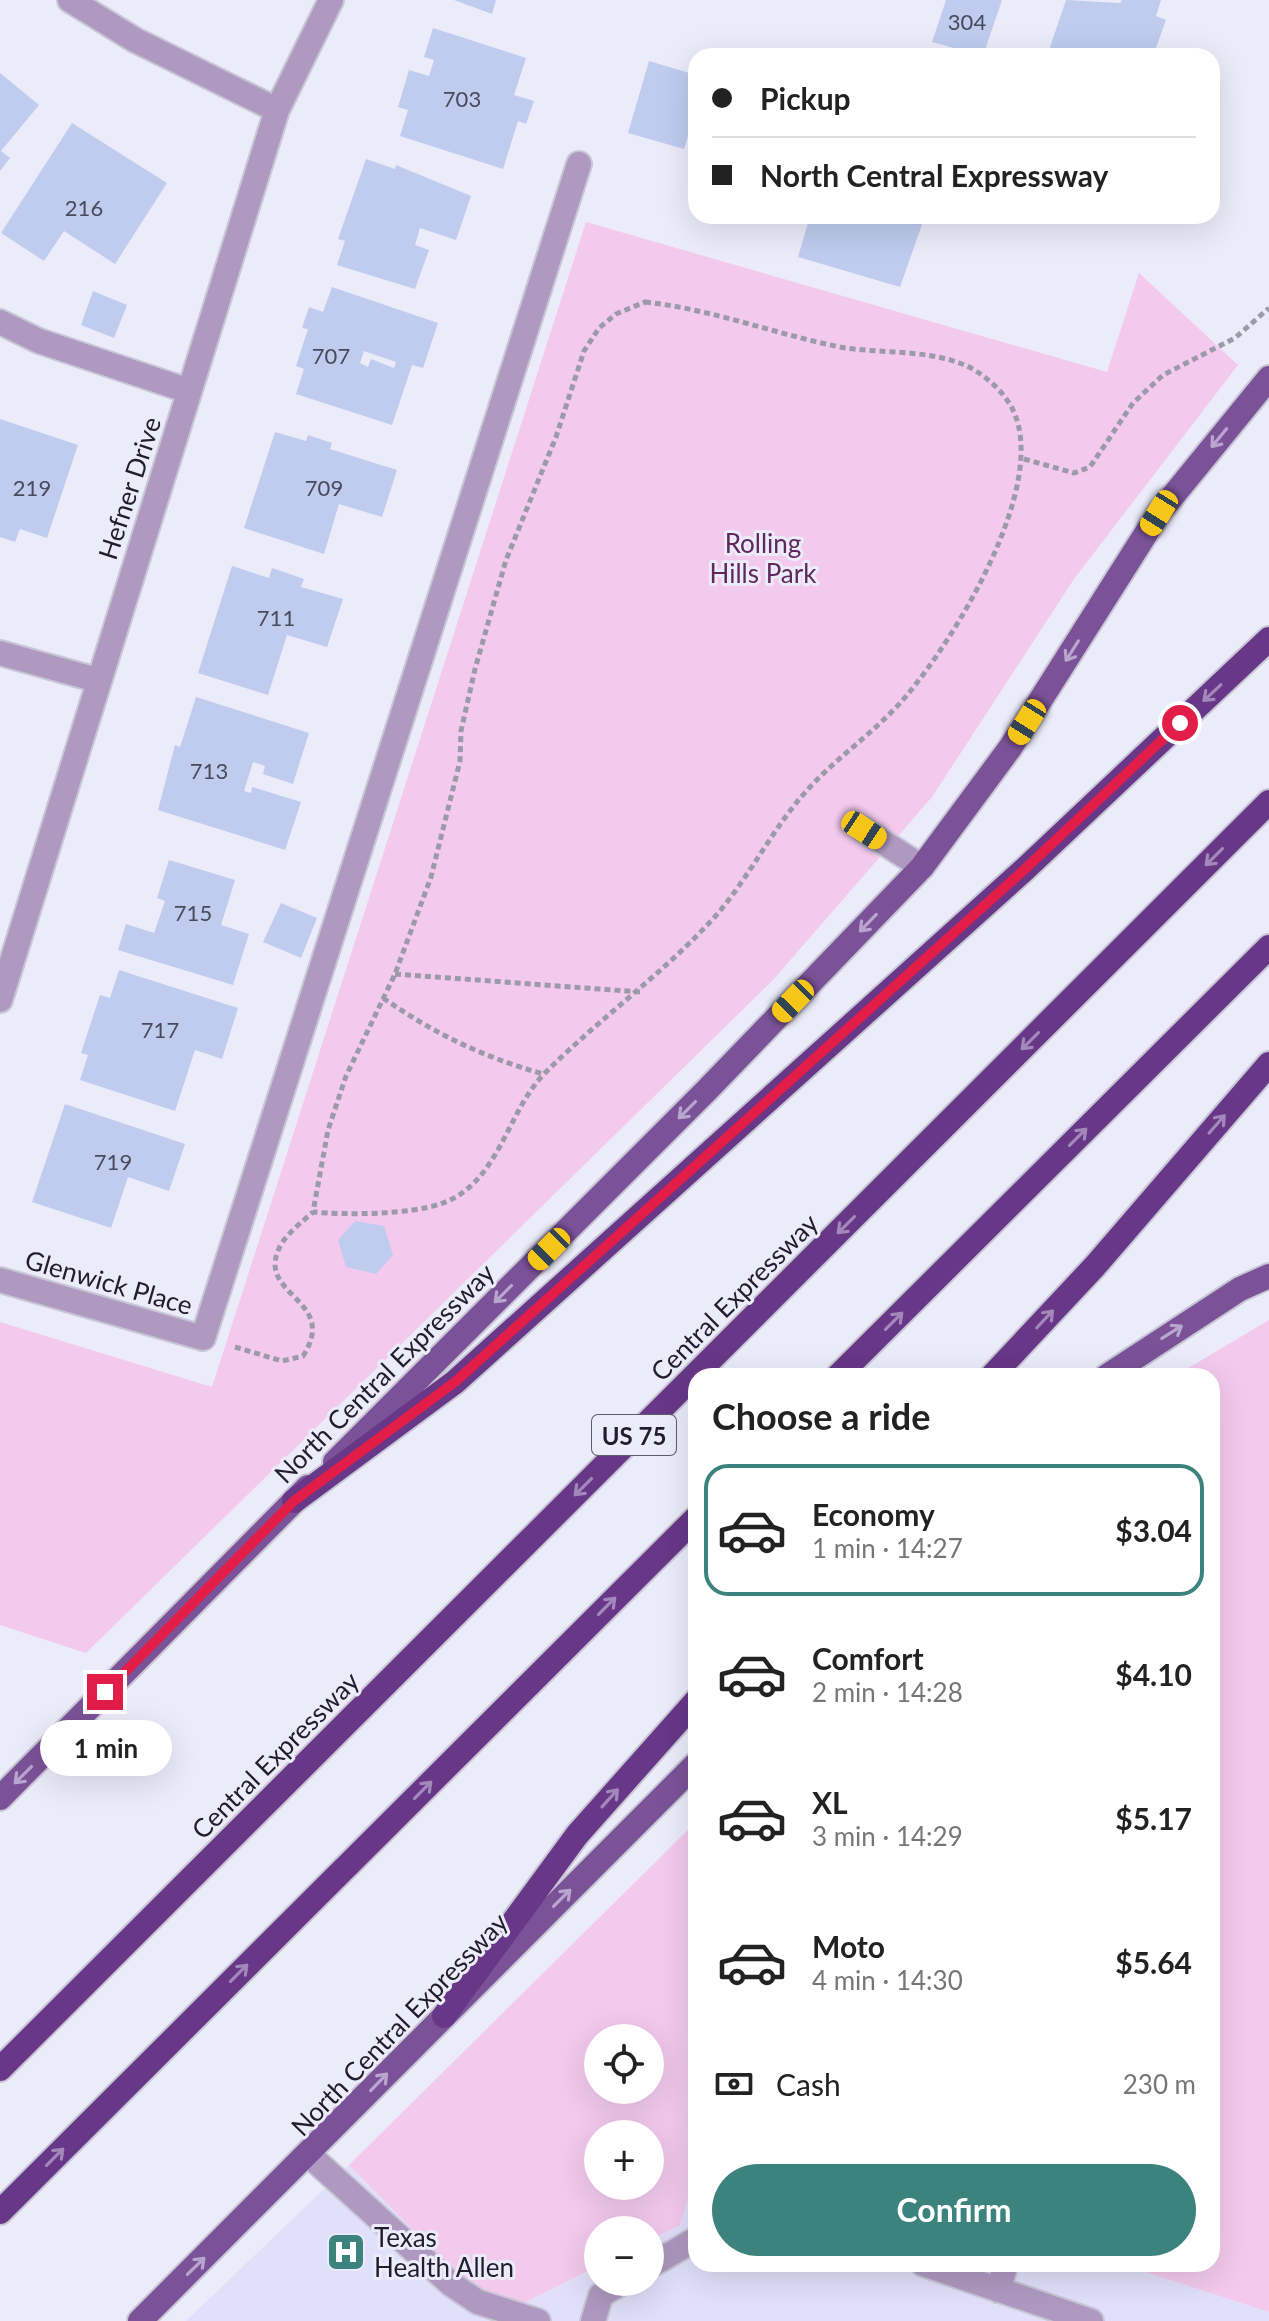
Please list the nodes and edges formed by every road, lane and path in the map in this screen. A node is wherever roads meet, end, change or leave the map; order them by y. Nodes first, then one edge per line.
1 (70, 0) edge
2 (331, 0) edge
3 (277, 110) junction
4 (579, 164) dead end
5 (1269, 308) edge
6 (0, 322) edge
7 (1269, 378) edge
8 (189, 391) junction
9 (1024, 459) junction
10 (1269, 639) edge
11 (0, 653) edge
12 (97, 680) junction
13 (1269, 802) edge
14 (864, 830) dead end
15 (922, 867) junction
16 (1269, 947) edge
17 (4, 971) edge
18 (395, 974) junction
19 (640, 992) junction
20 (383, 998) junction
21 (0, 1000) edge
22 (1269, 1064) edge
23 (543, 1074) junction
24 (313, 1212) junction
25 (1269, 1276) edge
26 (0, 1280) edge
27 (203, 1338) junction
28 (702, 1368) edge
29 (846, 1368) edge
30 (999, 1368) edge
31 (1119, 1368) edge
32 (688, 1382) edge
33 (294, 1501) junction
34 (688, 1526) edge
35 (688, 1710) edge
36 (688, 1772) edge
37 (0, 1798) edge
38 (444, 2016) junction
39 (0, 2069) edge
40 (309, 2155) junction
41 (0, 2212) edge
42 (688, 2244) edge
43 (664, 2258) edge
44 (946, 2272) edge
45 (1004, 2272) edge
46 (998, 2290) junction
47 (601, 2296) edge
48 (474, 2312) edge
49 (140, 2321) edge
50 (538, 2321) edge
51 (593, 2321) edge
52 (1091, 2321) edge

1 - 3 street
2 - 3 street, Hefner Drive
3 - 8 street, Hefner Drive
4 - 27 street
5 - 9 path
6 - 8 street
7 -> 15 main road, North Central Expressway
8 - 12 street, Hefner Drive
9 - 18 path
9 - 19 path
10 -> 33 highway
11 - 12 street
12 - 17 street, Hefner Drive
13 -> 28 highway, Central Expressway / US 75
14 - 15 street
15 -> 33 main road, North Central Expressway
29 -> 16 highway
17 - 21 street, Hefner Drive
18 - 19 path
18 - 20 path
19 - 23 path
20 - 23 path
20 - 24 path
30 -> 22 highway
23 - 24 path
24 - 27 path
31 -> 25 main road
26 - 27 street, Glenwick Place
32 -> 39 highway, Central Expressway / US 75
33 -> 37 main road, North Central Expressway
41 -> 34 highway
38 -> 35 highway
38 -> 36 main road, North Central Expressway
40 -> 38 main road, North Central Expressway
40 - 48 street
49 -> 40 main road, North Central Expressway
42 - 43 street
44 - 46 street
45 - 46 street
46 - 52 street
47 - 51 street
48 - 50 street

